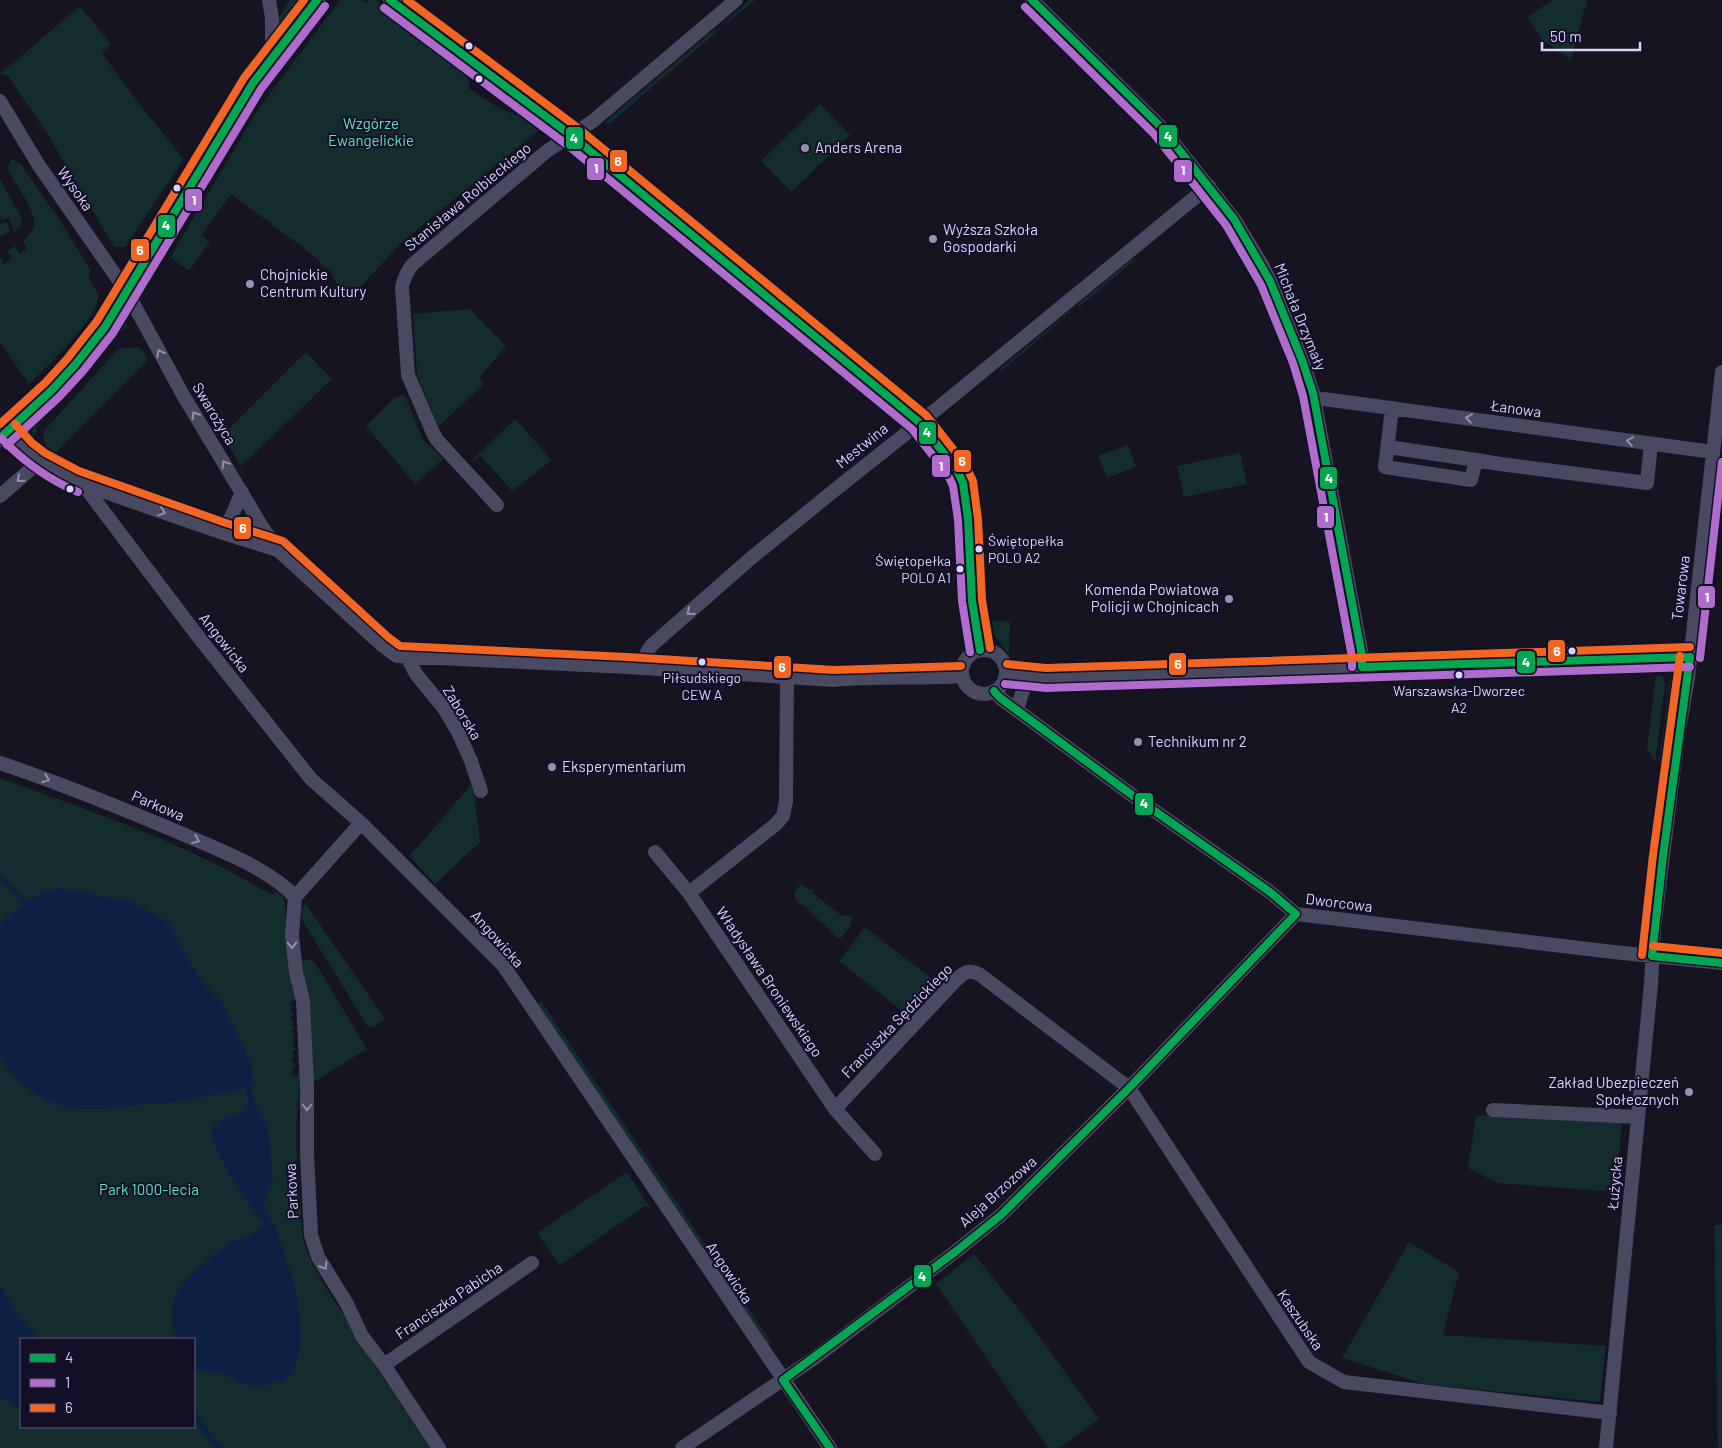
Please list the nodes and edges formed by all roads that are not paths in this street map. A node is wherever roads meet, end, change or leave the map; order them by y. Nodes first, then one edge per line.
1 (269, 0) edge
2 (316, 0) edge
3 (390, 0) edge
4 (736, 0) edge
5 (1032, 0) edge
6 (277, 50) junction
7 (0, 101) edge
8 (572, 136) junction
9 (1209, 186) junction
10 (127, 292) junction
11 (1722, 372) edge
12 (1314, 400) junction
13 (1392, 408) junction
14 (919, 422) junction
15 (4, 435) edge
16 (1651, 444) junction
17 (1388, 448) junction
18 (1713, 452) junction
19 (1476, 460) junction
20 (40, 461) junction
21 (82, 483) junction
22 (242, 492) junction
23 (0, 496) edge
24 (116, 496) junction
25 (497, 505) dead end
26 (107, 516) junction
27 (220, 532) junction
28 (278, 550) junction
29 (980, 650) junction
30 (408, 657) junction
31 (1690, 657) junction
32 (1362, 667) junction
33 (646, 668) junction
34 (1006, 674) junction
35 (962, 676) junction
36 (1030, 676) junction
37 (787, 678) junction
38 (994, 691) junction
39 (1017, 710) junction
40 (0, 763) edge
41 (480, 791) dead end
42 (361, 823) junction
43 (655, 852) dead end
44 (689, 892) junction
45 (295, 897) junction
46 (1296, 914) junction
47 (1652, 956) junction
48 (1722, 963) edge
49 (1129, 1088) junction
50 (835, 1109) junction
51 (1493, 1110) dead end
52 (1638, 1117) junction
53 (875, 1154) dead end
54 (532, 1263) dead end
55 (384, 1365) junction
56 (783, 1380) junction
57 (1610, 1413) junction
58 (438, 1448) edge
59 (682, 1448) edge
60 (830, 1448) edge
61 (1606, 1448) edge

1 - 6 street
2 - 6 main road
3 - 8 street
4 - 8 street, Stanisława Rolbieckiego
5 - 9 street, Michała Drzymały
6 - 10 main road
7 - 10 street, Wysoka
8 - 14 street
8 - 25 street, Stanisława Rolbieckiego
9 - 12 street, Michała Drzymały
9 - 14 street, Mestwina
10 - 15 main road
22 -> 10 street, Swarożyca
11 - 18 street, Towarowa
12 - 13 street, Łanowa
12 - 32 street, Michała Drzymały
16 -> 13 street, Łanowa
13 - 17 street
14 - 29 street
14 -> 33 street, Mestwina
15 - 20 street
16 - 18 street, Łanowa
16 - 19 street
17 - 19 street
17 - 19 street
18 - 31 street, Towarowa
20 - 21 street
20 -> 23 street
21 - 24 street
21 - 26 street, Angowicka
22 - 27 street
22 - 28 street, Swarożyca
24 - 26 street
24 -> 27 street
26 - 42 street, Angowicka
27 - 28 street
28 - 30 street
29 - 34 street
29 - 35 street
30 - 33 street
30 - 41 street, Zaborska
31 - 32 street
31 - 47 street, Towarowa
32 - 36 street
33 - 37 street
34 - 36 street
34 - 38 street
35 - 37 street
35 - 38 street
36 - 39 street
37 - 44 street
38 - 39 street, Dworcowa
39 - 46 street, Dworcowa
40 -> 45 street, Parkowa
42 - 45 street
42 - 56 street, Angowicka
43 - 44 street, Władysława Broniewskiego
44 - 50 street, Władysława Broniewskiego
45 -> 55 street, Parkowa
46 - 47 street, Dworcowa
46 - 49 street, Aleja Brzozowa
47 - 48 street, Dworcowa
47 - 52 street, Łużycka
49 - 50 street, Franciszka Sędzickiego
49 - 56 street, Aleja Brzozowa
49 - 57 street, Kaszubska
50 - 53 street, Władysława Broniewskiego
51 - 52 street
52 - 57 street, Łużycka
54 - 55 street, Franciszka Pabicha
55 - 58 street, Parkowa
56 - 59 street, Aleja Brzozowa
56 - 60 street, Angowicka
57 - 61 street, Łużycka

